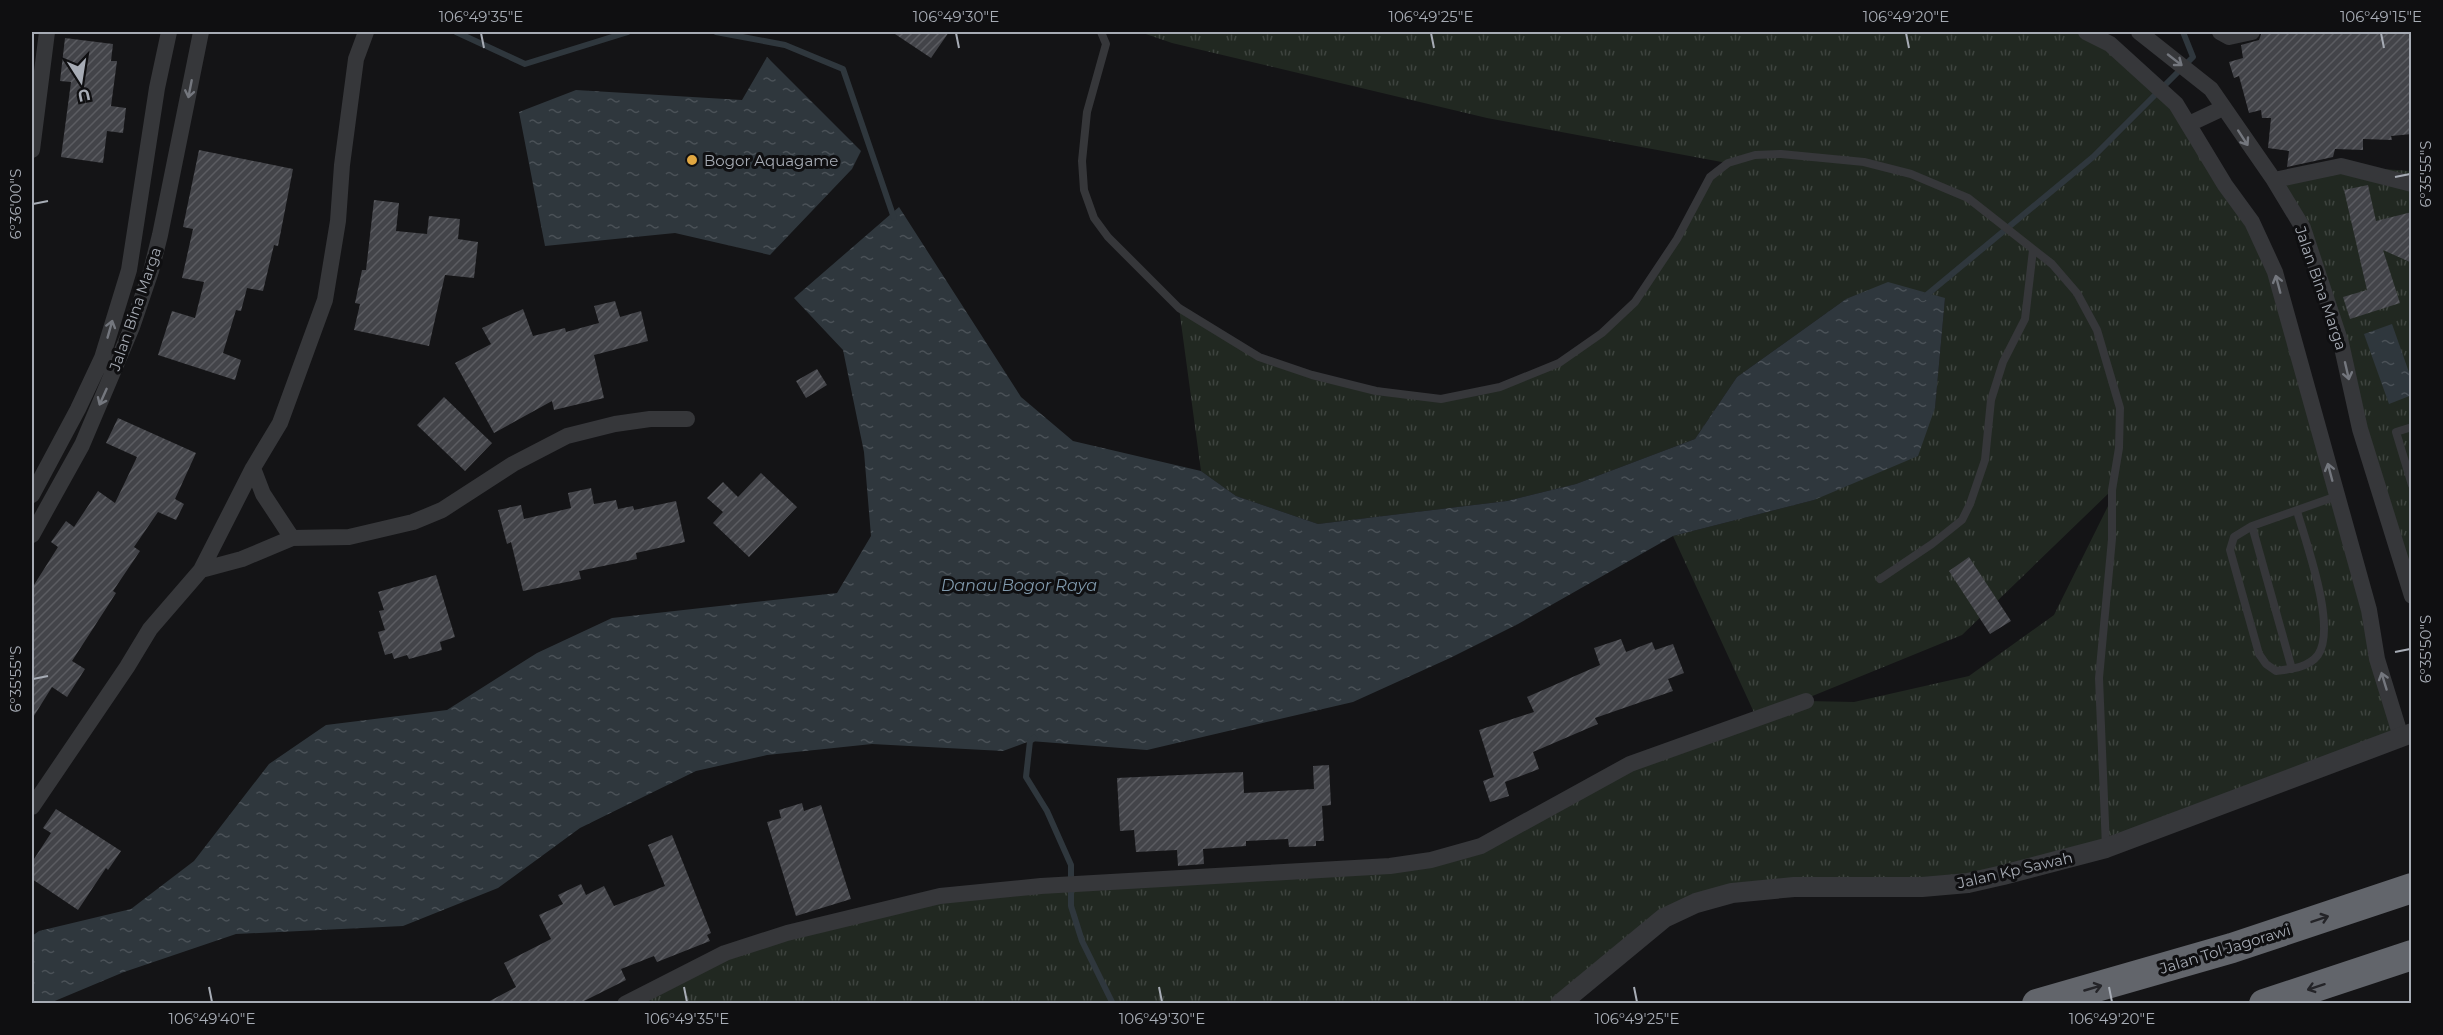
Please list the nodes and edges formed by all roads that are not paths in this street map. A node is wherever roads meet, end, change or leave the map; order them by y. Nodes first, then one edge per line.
1 (47, 32) edge
2 (169, 32) edge
3 (201, 32) edge
4 (366, 32) edge
5 (1101, 32) edge
6 (2086, 32) edge
7 (2139, 32) edge
8 (2220, 32) edge
9 (2252, 32) edge
10 (2223, 108) junction
11 (2189, 124) junction
12 (32, 150) edge
13 (2274, 180) junction
14 (2412, 184) edge
15 (2031, 248) junction
16 (687, 419) dead end
17 (2412, 427) edge
18 (253, 468) junction
19 (2412, 485) edge
20 (32, 495) edge
21 (2337, 496) junction
22 (2297, 511) junction
23 (2252, 526) junction
24 (32, 535) edge
25 (292, 538) junction
26 (201, 570) junction
27 (1880, 579) dead end
28 (2412, 596) edge
29 (2292, 669) junction
30 (1806, 701) dead end
31 (2406, 735) edge
32 (32, 807) edge
33 (2106, 848) junction
34 (2412, 888) edge
35 (2412, 955) edge
36 (625, 1004) edge
37 (1560, 1004) edge
38 (2037, 1004) edge
39 (2264, 1004) edge

1 - 12 street
20 -> 2 street, Jalan Bina Marga
3 -> 24 street, Jalan Bina Marga
4 - 18 street
5 - 15 lane
6 - 11 street
7 -> 10 street, Jalan Bina Marga
8 - 9 street
10 - 11 street
10 -> 13 street, Jalan Bina Marga
21 -> 11 street
13 - 14 street
13 -> 28 street, Jalan Bina Marga
15 - 27 lane
15 - 33 lane
16 - 25 street
17 - 19 lane
18 - 25 street
18 - 26 street
21 - 22 lane
31 -> 21 street
22 - 23 lane
22 - 29 lane
23 - 29 lane
23 - 29 lane
25 - 26 street
26 - 32 street
30 - 36 street
31 - 33 street, Jalan Kp Sawah
33 - 37 street, Jalan Kp Sawah
38 -> 34 highway, Jalan Tol Jagorawi
35 -> 39 highway

